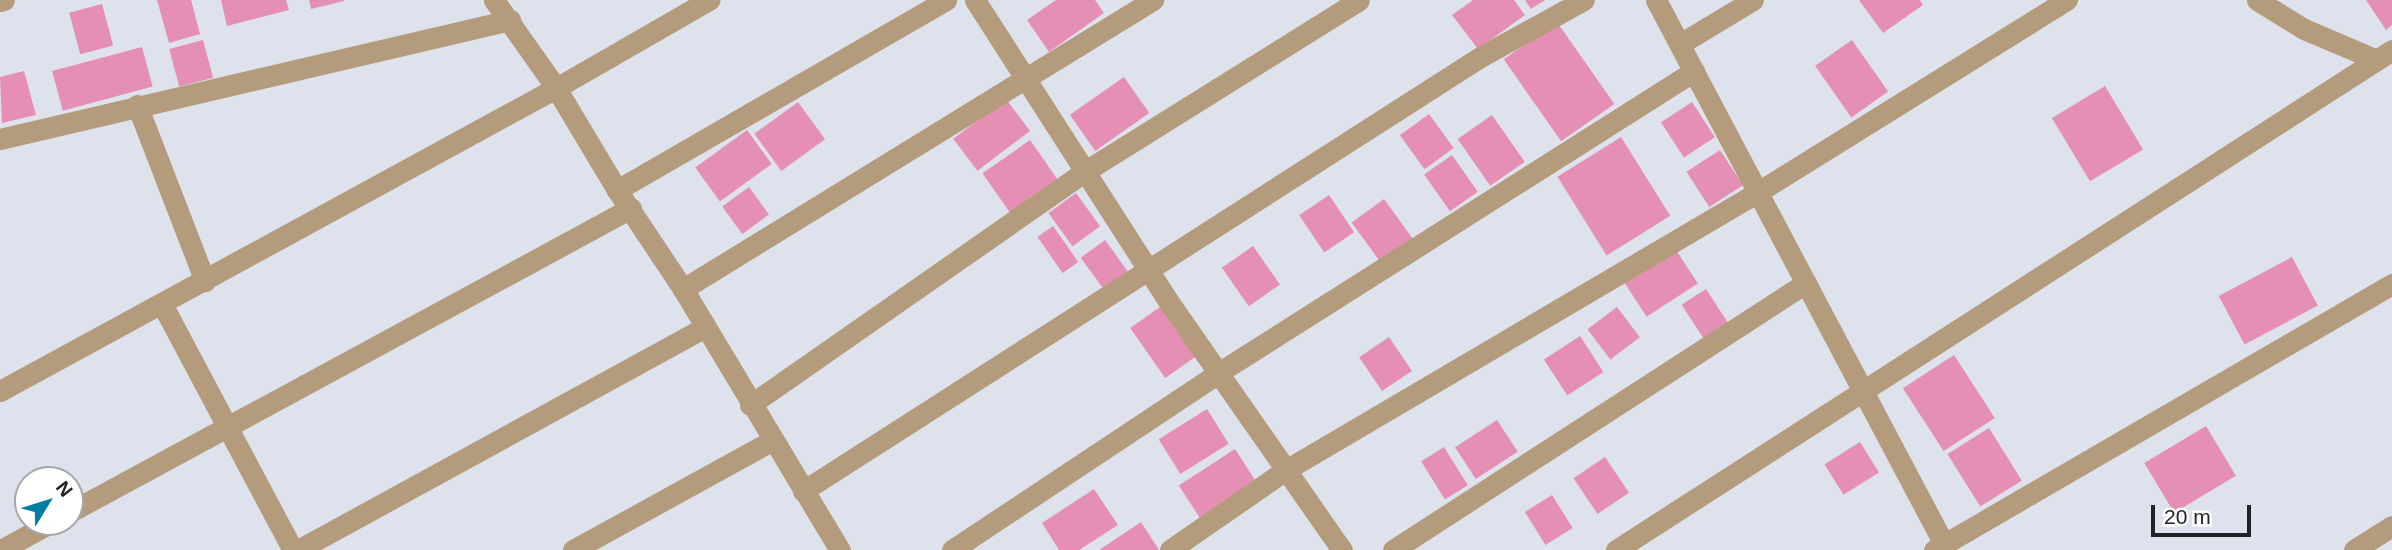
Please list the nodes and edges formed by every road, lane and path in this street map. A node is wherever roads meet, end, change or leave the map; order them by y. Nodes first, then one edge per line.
1 (494, 0) edge
2 (709, 0) edge
3 (946, 0) edge
4 (975, 0) edge
5 (1153, 0) edge
6 (1359, 0) edge
7 (1584, 0) edge
8 (1656, 0) edge
9 (1753, 0) edge
10 (2067, 0) edge
11 (2257, 0) edge
12 (510, 20) junction
13 (1680, 44) junction
14 (2384, 55) edge
15 (1694, 71) junction
16 (1027, 80) junction
17 (556, 88) junction
18 (136, 105) junction
19 (0, 139) edge
20 (1084, 172) junction
21 (617, 190) junction
22 (1758, 192) junction
23 (631, 208) junction
24 (1149, 271) junction
25 (205, 281) junction
26 (1806, 283) junction
27 (2392, 284) edge
28 (683, 289) junction
29 (162, 304) junction
30 (704, 328) junction
31 (1218, 373) junction
32 (1863, 390) junction
33 (0, 391) edge
34 (750, 405) junction
35 (227, 426) junction
36 (773, 440) junction
37 (1284, 471) junction
38 (803, 491) junction
39 (84, 504) edge
40 (2392, 526) edge
41 (26, 536) edge
42 (1940, 548) edge
43 (1, 550) edge
44 (293, 550) edge
45 (298, 550) edge
46 (573, 550) edge
47 (840, 550) edge
48 (953, 550) edge
49 (1170, 550) edge
50 (1342, 550) edge
51 (1393, 550) edge
52 (1616, 550) edge
53 (2354, 550) edge

1 - 12 street
2 - 17 street
3 - 21 street
4 - 16 street
5 - 16 street
6 - 20 street
7 - 24 street
8 - 13 street
9 - 13 street
10 - 22 street
11 - 14 street
12 - 17 street
12 - 18 street
13 - 15 street
14 - 32 street
15 - 22 street
15 - 31 street
16 - 20 street
16 - 28 street
17 - 21 street
17 - 25 street
18 - 19 street
18 - 25 street
20 - 24 street
20 - 34 street
21 - 23 street
22 - 26 street
22 - 37 street
23 - 28 street
23 - 35 street
24 - 31 street
24 - 38 street
25 - 29 street
26 - 32 street
26 - 51 street
27 - 42 street
28 - 30 street
29 - 33 street
29 - 35 street
30 - 34 street
30 - 45 street
31 - 37 street
31 - 48 street
32 - 42 street
32 - 52 street
34 - 36 street
35 - 39 street
35 - 44 street
36 - 38 street
36 - 46 street
37 - 49 street
37 - 50 street
38 - 47 street
40 - 53 street
41 - 43 street

